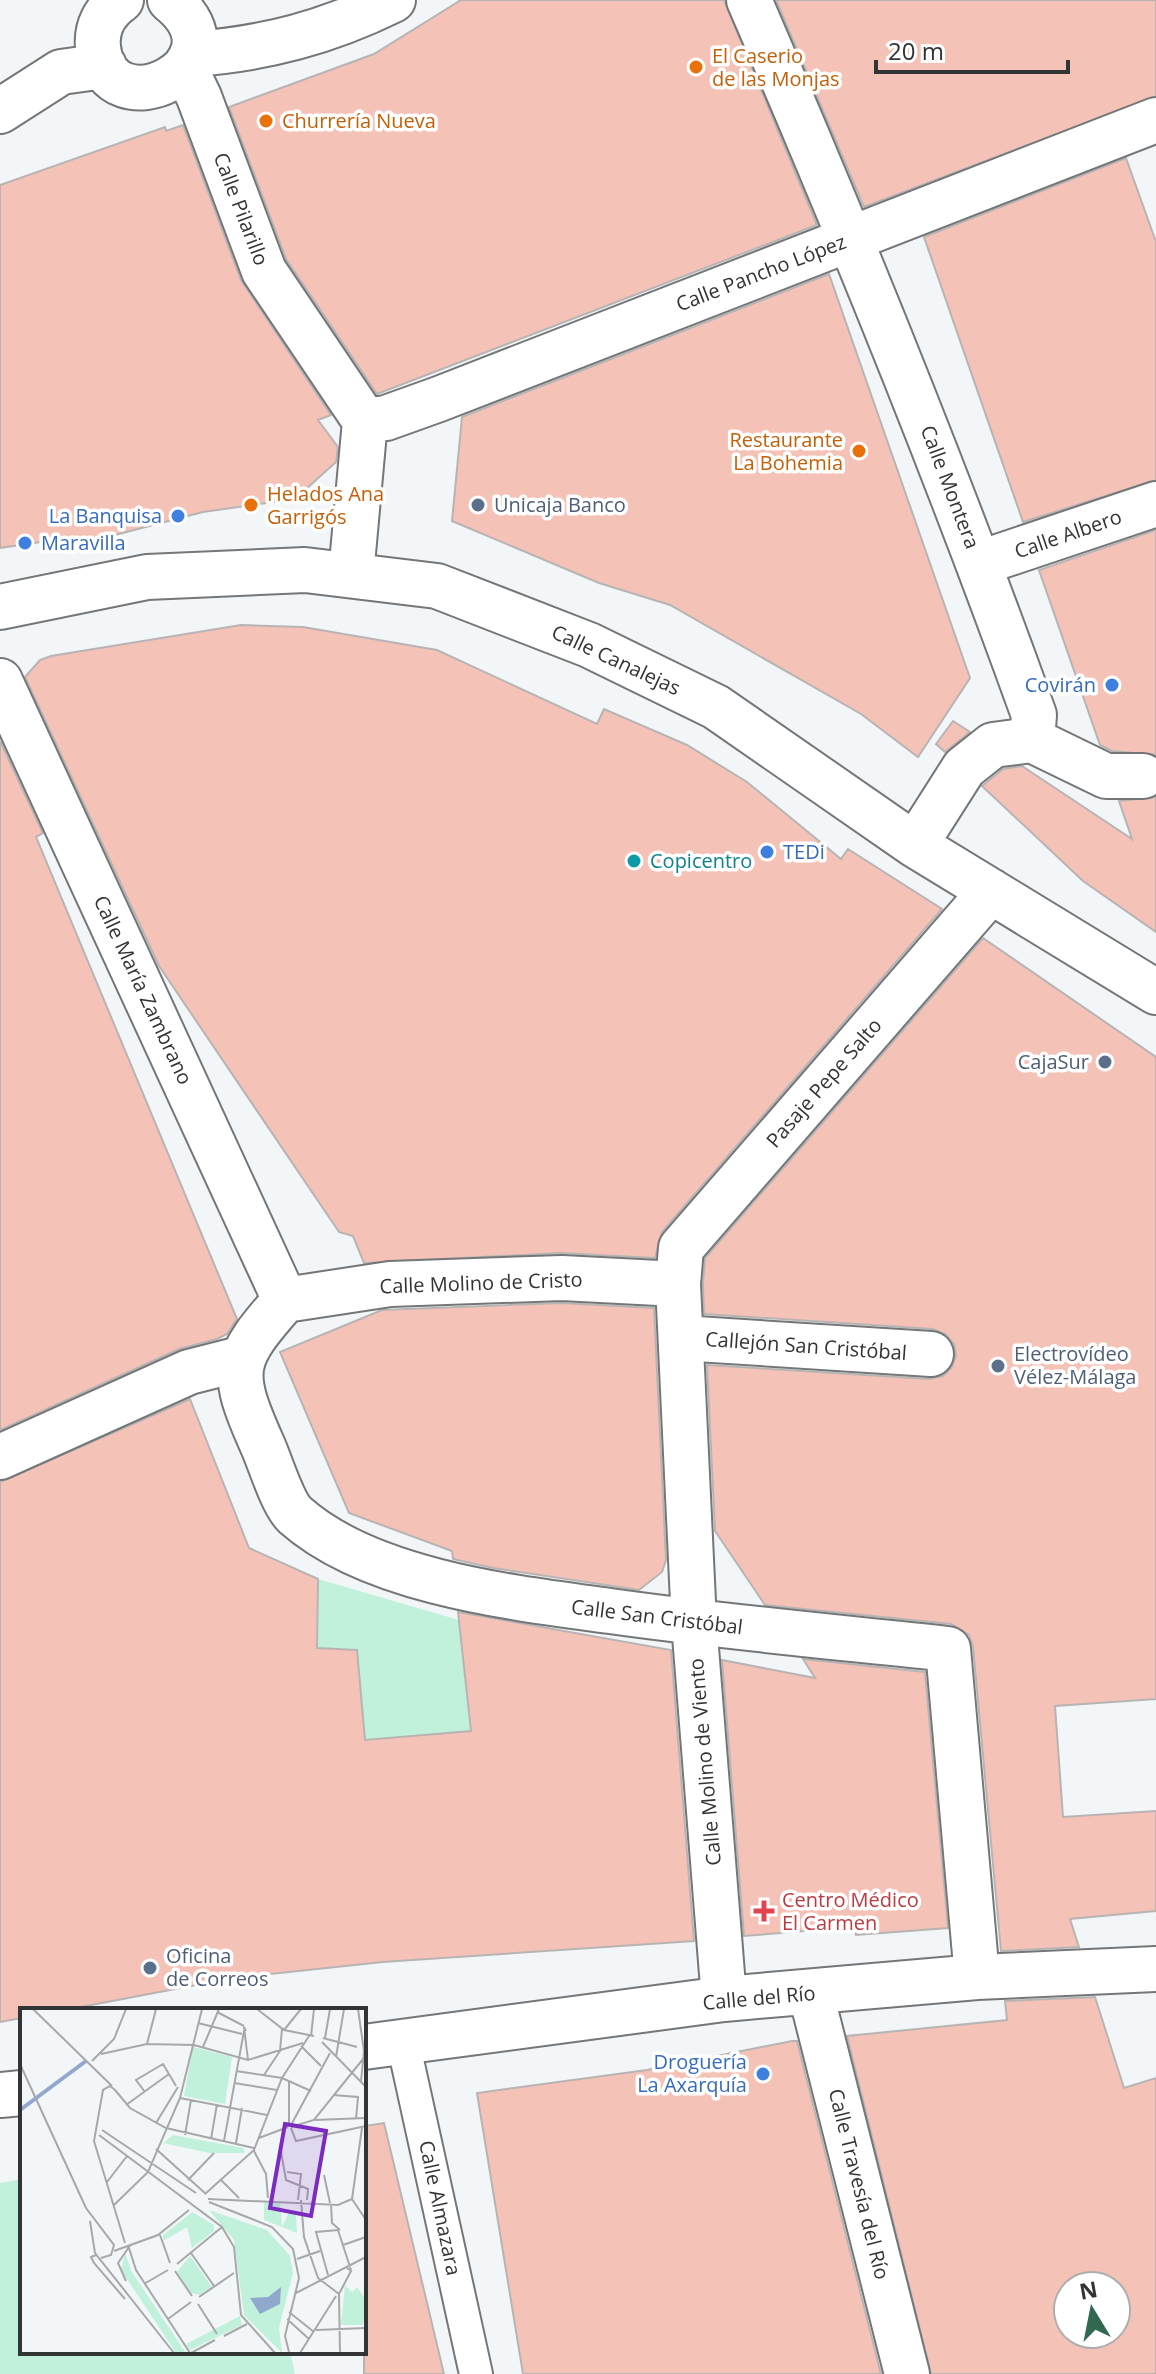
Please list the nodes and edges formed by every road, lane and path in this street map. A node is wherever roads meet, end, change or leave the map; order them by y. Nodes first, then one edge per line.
1 (121, 0) edge
2 (170, 0) edge
3 (393, 0) edge
4 (749, 0) edge
5 (188, 61) junction
6 (104, 66) junction
7 (0, 111) edge
8 (1156, 120) edge
9 (852, 238) junction
10 (365, 421) junction
11 (1156, 504) edge
12 (980, 563) junction
13 (351, 575) junction
14 (0, 607) edge
15 (0, 681) edge
16 (1032, 740) junction
17 (1150, 774) edge
18 (915, 845) junction
19 (991, 891) junction
20 (1156, 992) edge
21 (678, 1284) junction
22 (285, 1300) junction
23 (681, 1338) junction
24 (931, 1354) dead end
25 (240, 1359) junction
26 (0, 1457) edge
27 (694, 1623) junction
28 (1156, 1969) edge
29 (977, 1977) junction
30 (811, 1994) junction
31 (724, 1999) junction
32 (384, 2044) edge
33 (20, 2093) edge
34 (0, 2095) edge
35 (476, 2374) edge
36 (907, 2374) edge

1 - 6 street
2 - 5 street, Calle Pilarillo
3 - 5 street
4 - 9 street, Calle Montera
5 - 6 street
5 - 10 street, Calle Pilarillo
6 - 7 street
8 - 9 street, Calle Pancho López
9 - 10 street, Calle Pancho López
9 - 12 street, Calle Montera
10 - 13 street
11 - 12 street, Calle Albero
12 - 16 street, Calle Montera
13 - 14 street, Calle Canalejas
13 - 18 street, Calle Canalejas
15 - 22 street, Calle María Zambrano
16 - 17 street
16 - 18 street
18 - 19 street, Calle Canalejas
19 - 20 street, Calle Canalejas
19 - 21 street, Pasaje Pepe Salto
21 - 22 street, Calle Molino de Cristo
21 - 23 street, Calle Molino de Viento
22 - 25 street
23 - 24 street, Callejón San Cristóbal
23 - 27 street, Calle Molino de Viento
25 - 26 street
25 - 27 street, Calle San Cristóbal
27 - 29 street, Calle San Cristóbal
27 - 31 street, Calle Molino de Viento
28 - 29 street, Calle del Río
29 - 30 street, Calle del Río
30 - 31 street, Calle del Río
30 - 36 street, Calle Travesía del Río
31 - 32 street, Calle del Río
32 - 35 lane, Calle Almazara
33 - 34 street

